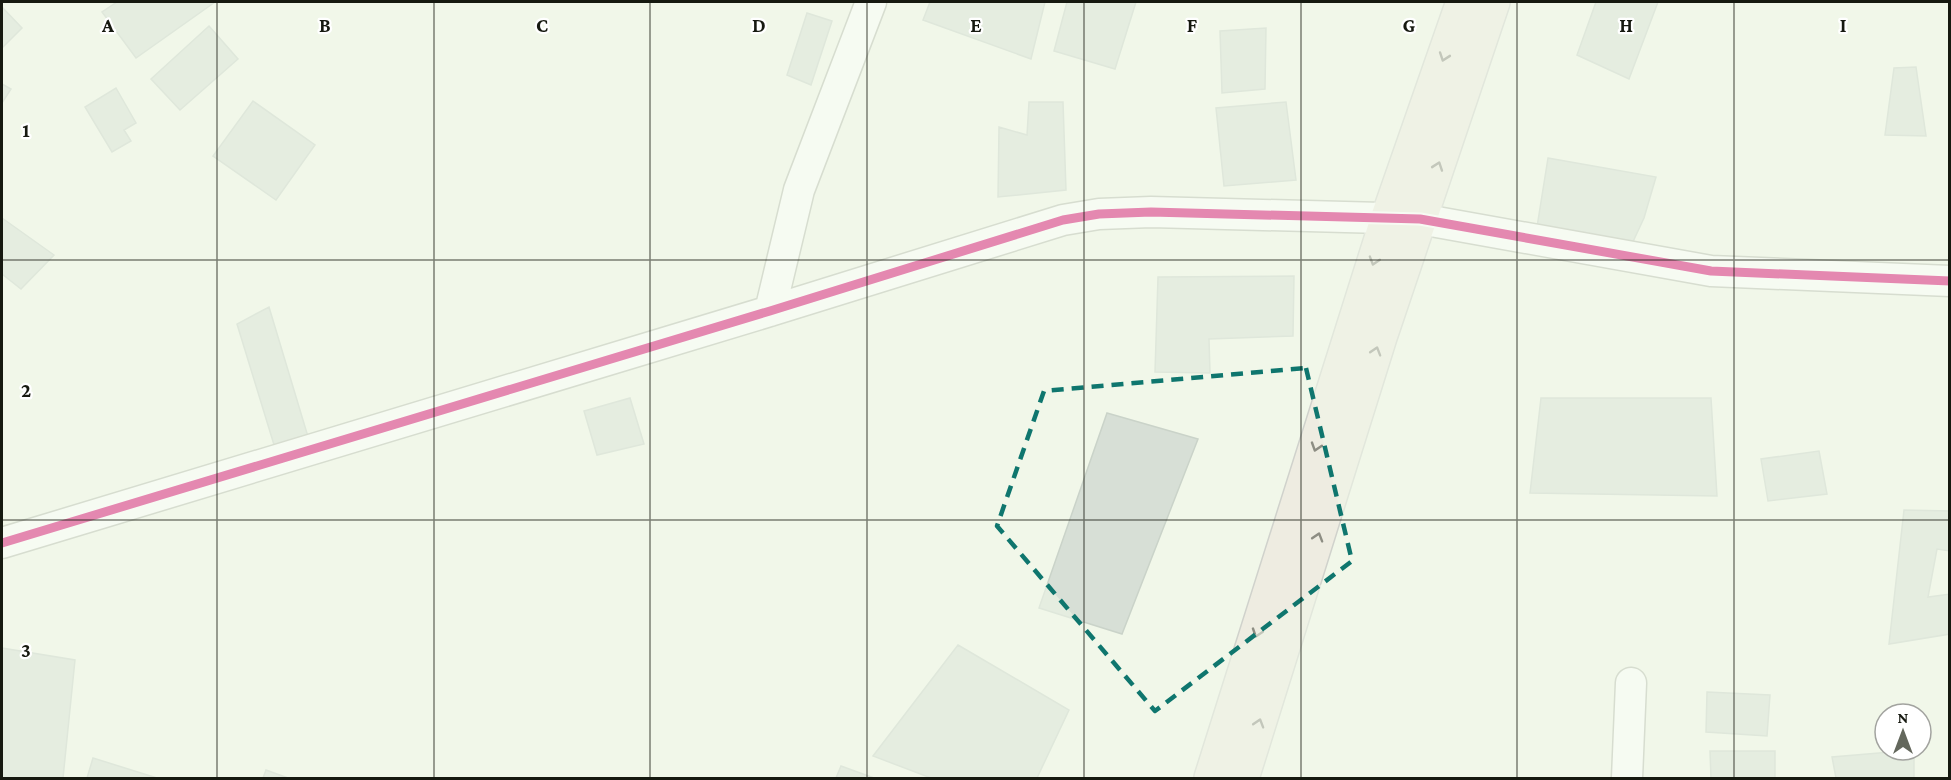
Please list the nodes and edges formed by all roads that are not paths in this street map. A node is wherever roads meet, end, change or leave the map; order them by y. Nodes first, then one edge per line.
1 (872, 2) edge
2 (1463, 2) edge
3 (1493, 2) edge
4 (1388, 217) junction
5 (1420, 219) junction
6 (1950, 281) edge
7 (770, 311) junction
8 (2, 543) edge
9 (1631, 683) dead end
10 (1211, 778) edge
11 (1242, 778) edge
12 (1627, 778) edge

1 - 7 street
2 -> 4 main road
5 -> 3 main road
4 - 5 street
4 - 7 street
4 -> 10 main road
5 - 6 street
11 -> 5 main road
7 - 8 street
9 - 12 street

